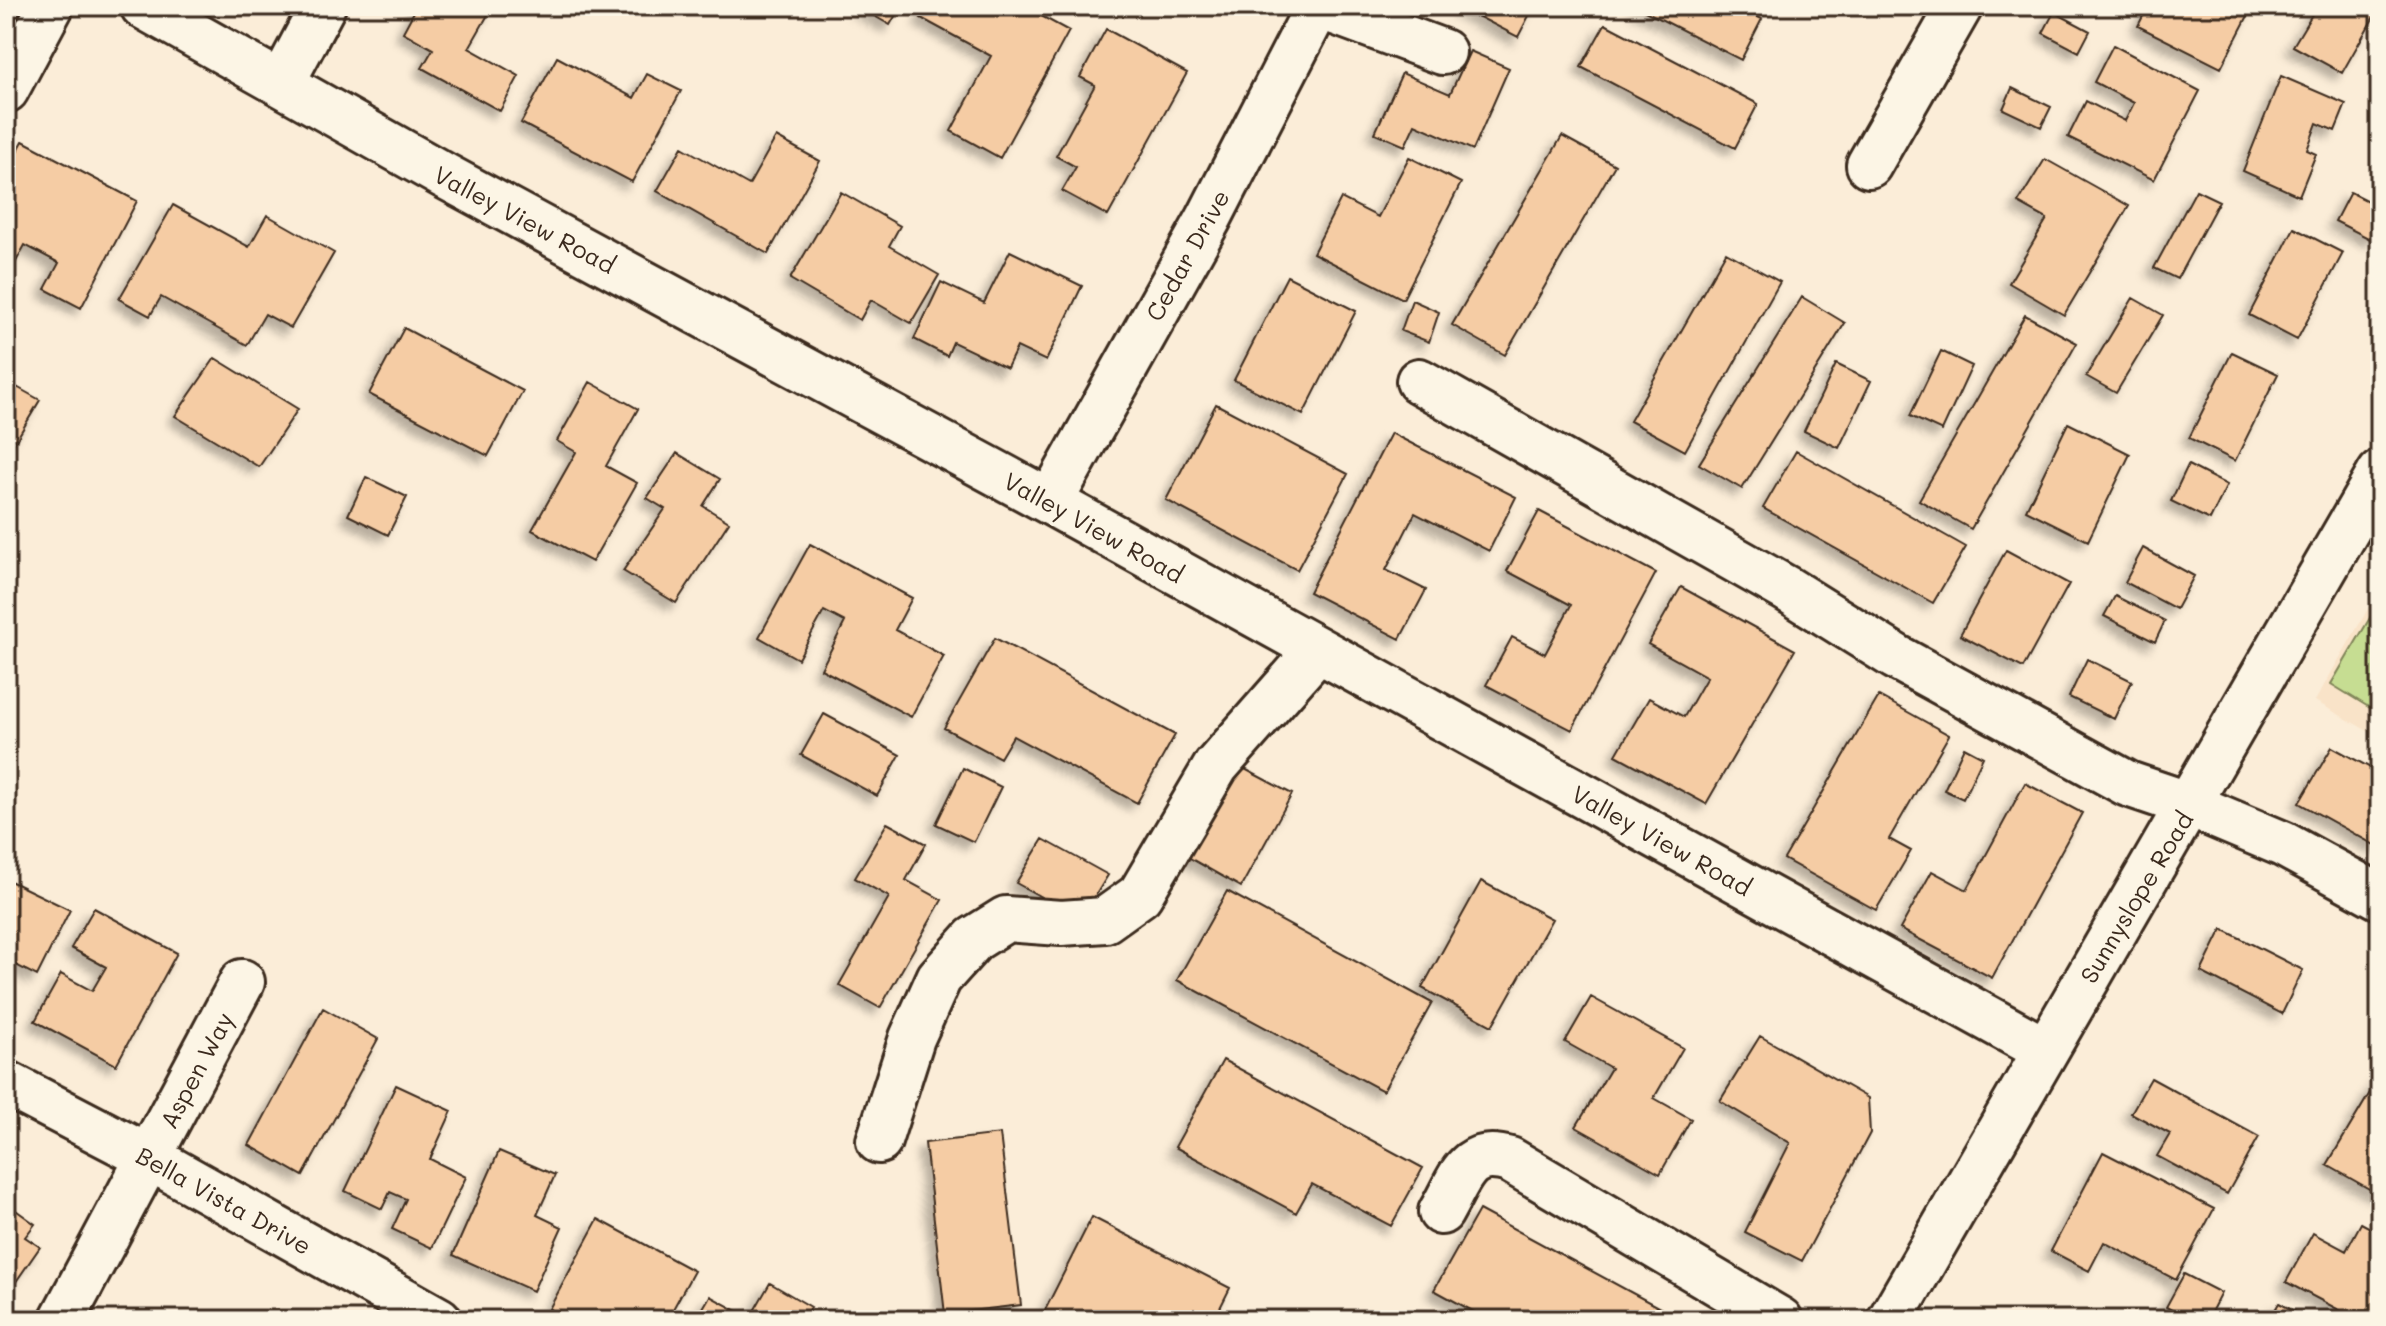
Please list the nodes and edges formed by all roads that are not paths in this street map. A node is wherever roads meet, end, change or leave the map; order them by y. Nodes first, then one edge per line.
1 (51, 6) edge
2 (143, 6) edge
3 (323, 6) edge
4 (1318, 6) edge
5 (1960, 6) edge
6 (1443, 52) dead end
7 (282, 83) junction
8 (6, 90) edge
9 (1869, 165) dead end
10 (1419, 381) dead end
11 (2380, 473) edge
12 (1050, 502) junction
13 (1317, 651) junction
14 (2175, 800) junction
15 (2380, 897) edge
16 (242, 982) dead end
17 (2045, 1050) junction
18 (6, 1083) edge
19 (879, 1141) dead end
20 (150, 1158) junction
21 (1441, 1212) dead end
22 (62, 1320) edge
23 (439, 1320) edge
24 (1780, 1320) edge
25 (1890, 1320) edge

1 - 8 street
2 - 7 street, Valley View Road
3 - 7 street
4 - 6 street
4 - 12 street, Cedar Drive
5 - 9 street
7 - 12 street, Valley View Road
10 - 14 street
11 - 14 street, Sunnyslope Road
12 - 13 street, Valley View Road
13 - 17 street, Valley View Road
13 - 19 street
14 - 15 street
14 - 17 street, Sunnyslope Road
16 - 20 street, Aspen Way
17 - 25 street, Sunnyslope Road
18 - 20 street, Bella Vista Drive
20 - 22 street, Aspen Way
20 - 23 street, Bella Vista Drive
21 - 24 street

